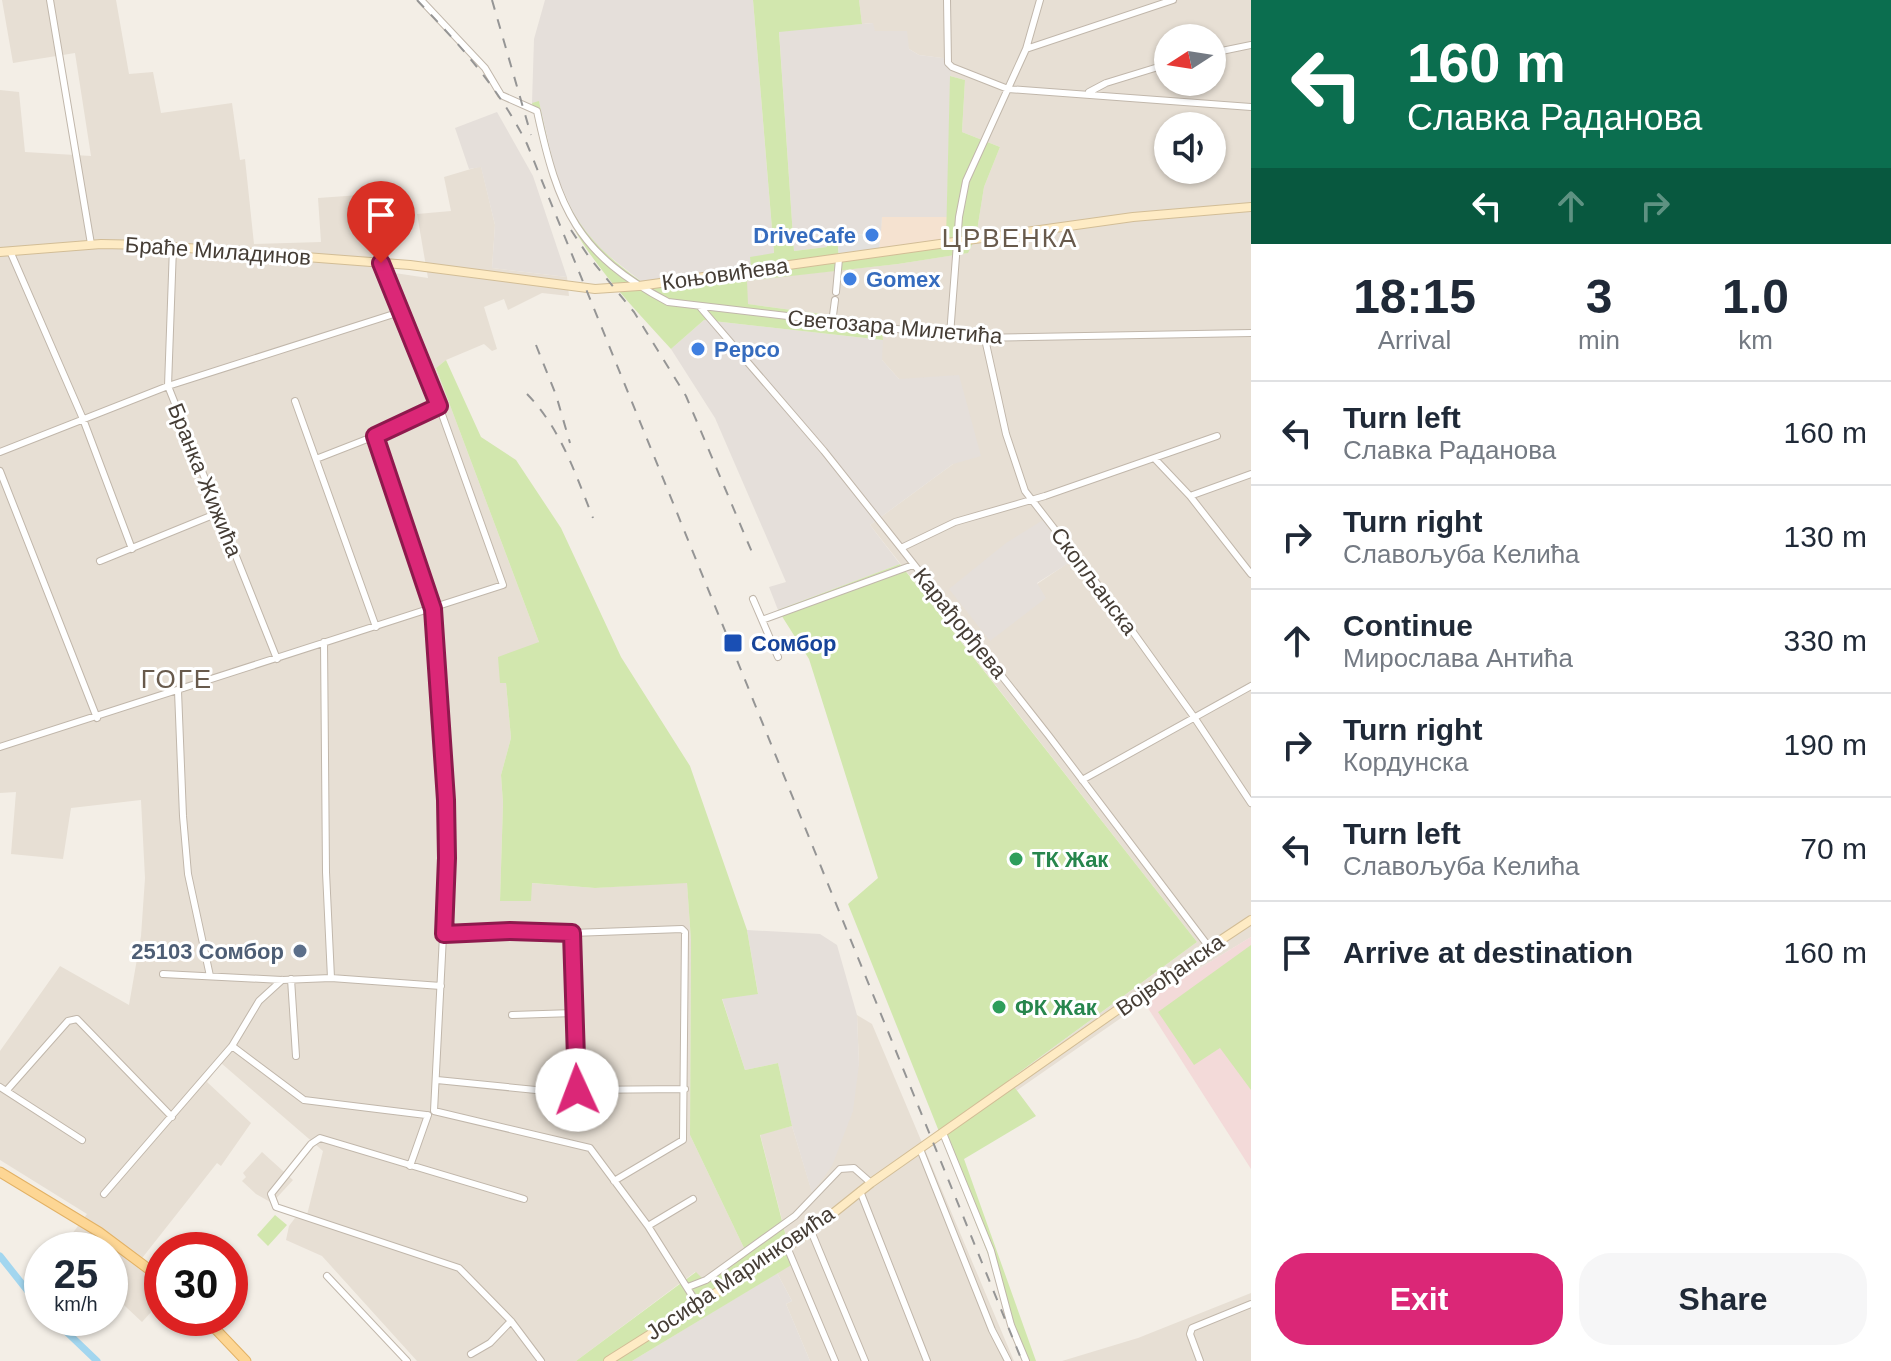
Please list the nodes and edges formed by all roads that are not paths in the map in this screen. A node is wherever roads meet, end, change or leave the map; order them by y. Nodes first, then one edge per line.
1 (50, 0) edge
2 (421, 0) edge
3 (947, 0) edge
4 (1040, 0) edge
5 (1173, 0) edge
6 (1251, 45) edge
7 (1026, 49) junction
8 (1226, 50) edge
9 (1154, 68) edge
10 (1008, 89) junction
11 (1086, 93) junction
12 (1251, 107) edge
13 (1251, 207) edge
14 (957, 243) junction
15 (91, 244) junction
16 (173, 247) junction
17 (5, 251) edge
18 (839, 259) junction
19 (381, 263) junction
20 (639, 286) junction
21 (627, 287) joint
22 (701, 307) junction
23 (400, 312) junction
24 (832, 323) junction
25 (1251, 333) edge
26 (950, 335) junction
27 (985, 339) junction
28 (168, 386) junction
29 (295, 401) dead end
30 (439, 406) junction
31 (83, 419) junction
32 (375, 436) junction
33 (1217, 436) dead end
34 (0, 452) edge
35 (316, 459) junction
36 (1155, 459) junction
37 (0, 471) edge
38 (1251, 474) edge
39 (2, 481) edge
40 (1190, 496) junction
41 (1032, 500) junction
42 (218, 513) junction
43 (901, 548) junction
44 (132, 549) junction
45 (100, 561) dead end
46 (913, 565) junction
47 (1251, 574) edge
48 (753, 599) dead end
49 (433, 609) junction
50 (762, 620) junction
51 (376, 627) junction
52 (324, 642) junction
53 (778, 657) dead end
54 (277, 659) junction
55 (1251, 686) edge
56 (178, 691) junction
57 (1194, 717) junction
58 (97, 718) junction
59 (0, 747) edge
60 (1082, 780) junction
61 (1251, 803) edge
62 (1251, 920) edge
63 (572, 933) junction
64 (444, 934) junction
65 (1209, 947) junction
66 (163, 974) dead end
67 (210, 976) junction
68 (331, 978) junction
69 (291, 979) junction
70 (282, 980) junction
71 (441, 986) junction
72 (574, 1013) junction
73 (512, 1015) dead end
74 (232, 1046) junction
75 (296, 1056) dead end
76 (437, 1080) junction
77 (4, 1089) edge
78 (685, 1089) junction
79 (577, 1090) junction
80 (434, 1111) junction
81 (426, 1115) junction
82 (172, 1117) junction
83 (943, 1133) junction
84 (82, 1140) dead end
85 (932, 1140) joint
86 (920, 1149) junction
87 (410, 1166) junction
88 (0, 1172) edge
89 (614, 1181) junction
90 (871, 1183) junction
91 (860, 1191) junction
92 (104, 1194) dead end
93 (524, 1199) dead end
94 (693, 1199) dead end
95 (648, 1226) junction
96 (811, 1231) junction
97 (787, 1247) junction
98 (144, 1266) edge
99 (327, 1276) dead end
100 (688, 1287) junction
101 (698, 1305) junction
102 (1249, 1305) edge
103 (1251, 1316) edge
104 (511, 1321) junction
105 (222, 1336) edge
106 (471, 1354) dead end
107 (246, 1361) edge
108 (407, 1361) edge
109 (541, 1361) edge
110 (608, 1361) edge
111 (835, 1361) edge
112 (865, 1361) edge
113 (927, 1361) edge
114 (1008, 1361) edge
115 (1026, 1361) edge
116 (1200, 1361) edge

1 - 15 street
2 - 20 street, Светозара Милетића
3 - 10 street
4 - 7 street
5 - 7 street
6 - 8 street
7 - 10 street
9 - 11 street
10 - 11 street
10 - 14 street
11 - 12 street
13 - 14 main road, Коњовићева
14 - 18 main road, Коњовићева
14 - 26 street
15 - 16 main road, Браће Миладинов
15 - 17 main road, Браће Миладинов
16 - 19 main road, Браће Миладинов
16 - 28 street, Бранка Жижића
17 - 31 street
18 - 20 main road, Коњовићева
18 - 24 street
19 - 21 main road, Браће Миладинов
19 - 23 street
20 - 21 main road, Коњовићева
20 - 22 street, Светозара Милетића
22 - 24 street, Светозара Милетића
22 - 43 street, Карађорђева
23 - 28 street
23 - 30 street
24 - 26 street, Светозара Милетића
25 - 27 street, Светозара Милетића
26 - 27 street, Светозара Милетића
27 - 41 street, Скопљанска
28 - 31 street
28 - 42 street, Бранка Жижића
29 - 35 street
30 - 32 street
30 - 49 street
31 - 34 street
31 - 44 street
32 - 35 street
32 - 49 street
33 - 36 street
35 - 51 street
36 - 40 street
36 - 41 street
37 - 39 street
38 - 40 street
39 - 58 street
40 - 47 street
41 - 43 street
41 - 57 street, Скопљанска
42 - 44 street
42 - 54 street, Бранка Жижића
43 - 46 street, Карађорђева
44 - 45 street
46 - 50 street
46 - 60 street, Карађорђева
48 - 50 street
49 - 51 street
49 - 64 street
50 - 53 street
51 - 52 street
52 - 54 street
52 - 68 street
54 - 56 street
55 - 57 street
56 - 58 street
56 - 67 street
57 - 60 street
57 - 61 street, Скопљанска
58 - 59 street
60 - 65 street, Карађорђева
62 - 65 main road, Војвођанска
63 - 64 street
63 - 72 street
63 - 78 street
64 - 71 street
65 - 83 main road, Војвођанска
66 - 67 street
67 - 70 street
68 - 69 street
68 - 71 street
69 - 70 street
69 - 75 street
70 - 74 street
71 - 76 street
72 - 73 street
72 - 79 street
74 - 81 street
74 - 82 street
76 - 79 street
76 - 80 street
77 - 82 street
77 - 84 street
78 - 79 street
78 - 89 street
80 - 81 street
80 - 89 street
81 - 87 street
82 - 92 street
83 - 85 main road, Војвођанска
83 - 115 street
85 - 86 main road, Јосифа Маринковића
86 - 90 main road, Јосифа Маринковића
86 - 114 street
87 - 93 street
87 - 104 street
88 - 98 main road
89 - 95 street
90 - 91 main road, Јосифа Маринковића
90 - 100 street, Јосифа Маринковића
91 - 96 main road, Јосифа Маринковића
91 - 113 street
94 - 95 street
95 - 100 street
96 - 97 main road, Јосифа Маринковића
96 - 112 street
97 - 101 main road, Јосифа Маринковића
97 - 111 street
99 - 108 street
100 - 101 street
101 - 110 main road, Јосифа Маринковића
102 - 103 street
102 - 116 street
104 - 106 street
104 - 109 street
105 - 107 main road

